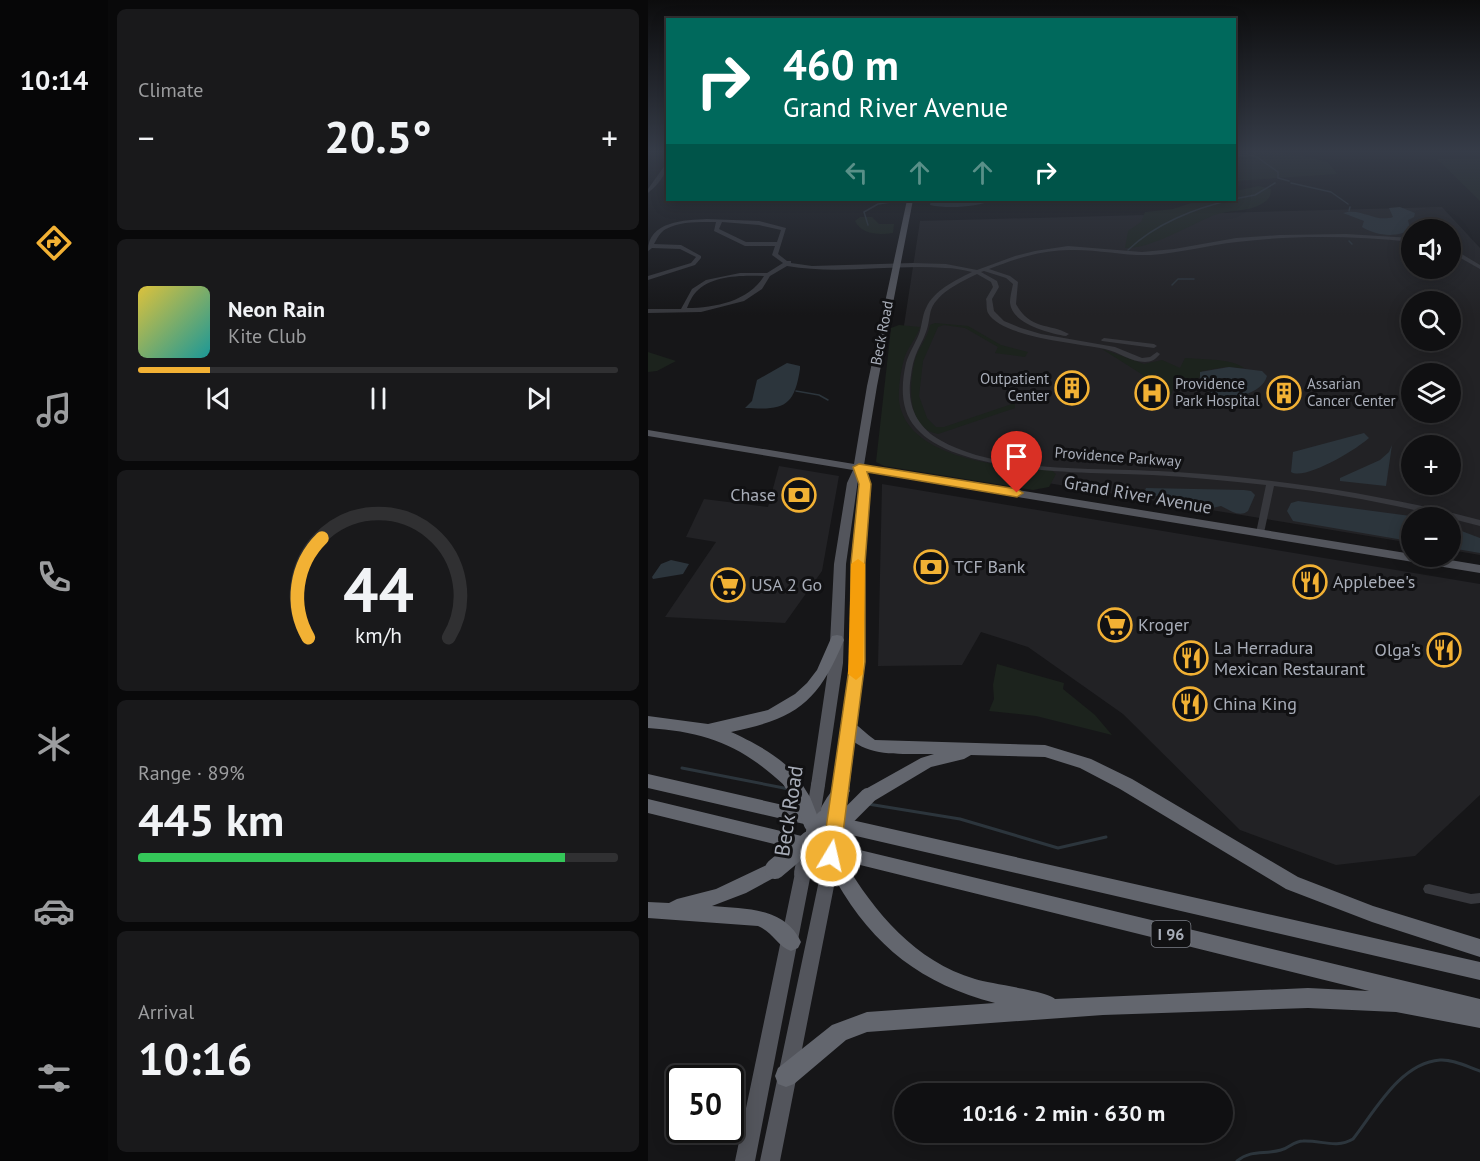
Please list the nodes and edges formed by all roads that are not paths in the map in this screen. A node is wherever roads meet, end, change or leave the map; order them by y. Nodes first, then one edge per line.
1 (909, 206) edge
2 (719, 222) junction
3 (1401, 239) edge
4 (779, 244) junction
5 (649, 248) edge
6 (1461, 256) edge
7 (789, 262) junction
8 (896, 264) junction
9 (1480, 267) edge
10 (982, 271) junction
11 (768, 275) junction
12 (648, 278) edge
13 (648, 311) edge
14 (683, 311) junction
15 (1154, 346) dead end
16 (1157, 354) dead end
17 (648, 433) edge
18 (859, 467) junction
19 (1270, 484) junction
20 (1480, 523) edge
21 (1260, 533) junction
22 (858, 563) junction
23 (840, 564) junction
24 (1480, 569) edge
25 (837, 640) junction
26 (648, 722) edge
27 (849, 727) junction
28 (711, 729) junction
29 (1005, 748) junction
30 (648, 781) edge
31 (818, 785) joint
32 (842, 791) joint
33 (648, 806) edge
34 (822, 836) junction
35 (803, 873) joint
36 (837, 881) junction
37 (1430, 889) dead end
38 (1480, 898) edge
39 (648, 909) edge
40 (791, 942) junction
41 (1480, 948) edge
42 (1480, 971) edge
43 (1103, 1005) junction
44 (1480, 1009) edge
45 (1480, 1018) edge
46 (786, 1076) junction
47 (745, 1161) edge
48 (770, 1161) edge

1 - 8 main road, Beck Road
2 - 4 street
2 - 4 street
2 - 5 street
3 - 10 street, Providence Parkway
4 - 7 street
5 - 12 street
6 - 9 street
7 - 8 street
7 - 11 street
8 - 10 street
8 - 18 main road, Beck Road
10 - 15 street
10 - 16 street
10 - 19 street, Providence Parkway
11 - 14 street
11 - 14 street
13 - 14 street
17 - 18 main road, Grand River Avenue
18 - 21 main road, Grand River Avenue
18 - 22 main road, Beck Road
18 - 23 main road, Beck Road
19 - 20 street, Providence Parkway
19 - 21 street
21 - 24 main road, Grand River Avenue
22 - 23 street
22 - 27 main road, Beck Road
23 - 25 main road, Beck Road
25 - 28 highway
25 - 31 main road, Beck Road
26 - 28 highway
27 - 29 highway
27 - 32 main road, Beck Road
28 - 34 highway, bridge
29 - 34 highway, bridge
29 - 41 highway
30 - 42 highway, I 96
31 - 34 highway, bridge
32 - 34 highway, bridge
33 - 44 highway, I 96
34 - 35 highway, bridge
34 - 36 highway
34 - 39 highway, bridge
35 - 40 main road, Beck Road
36 - 43 highway
36 - 46 main road
37 - 38 street
39 - 40 highway
40 - 47 main road, Beck Road
43 - 45 highway
43 - 46 highway
46 - 48 main road

